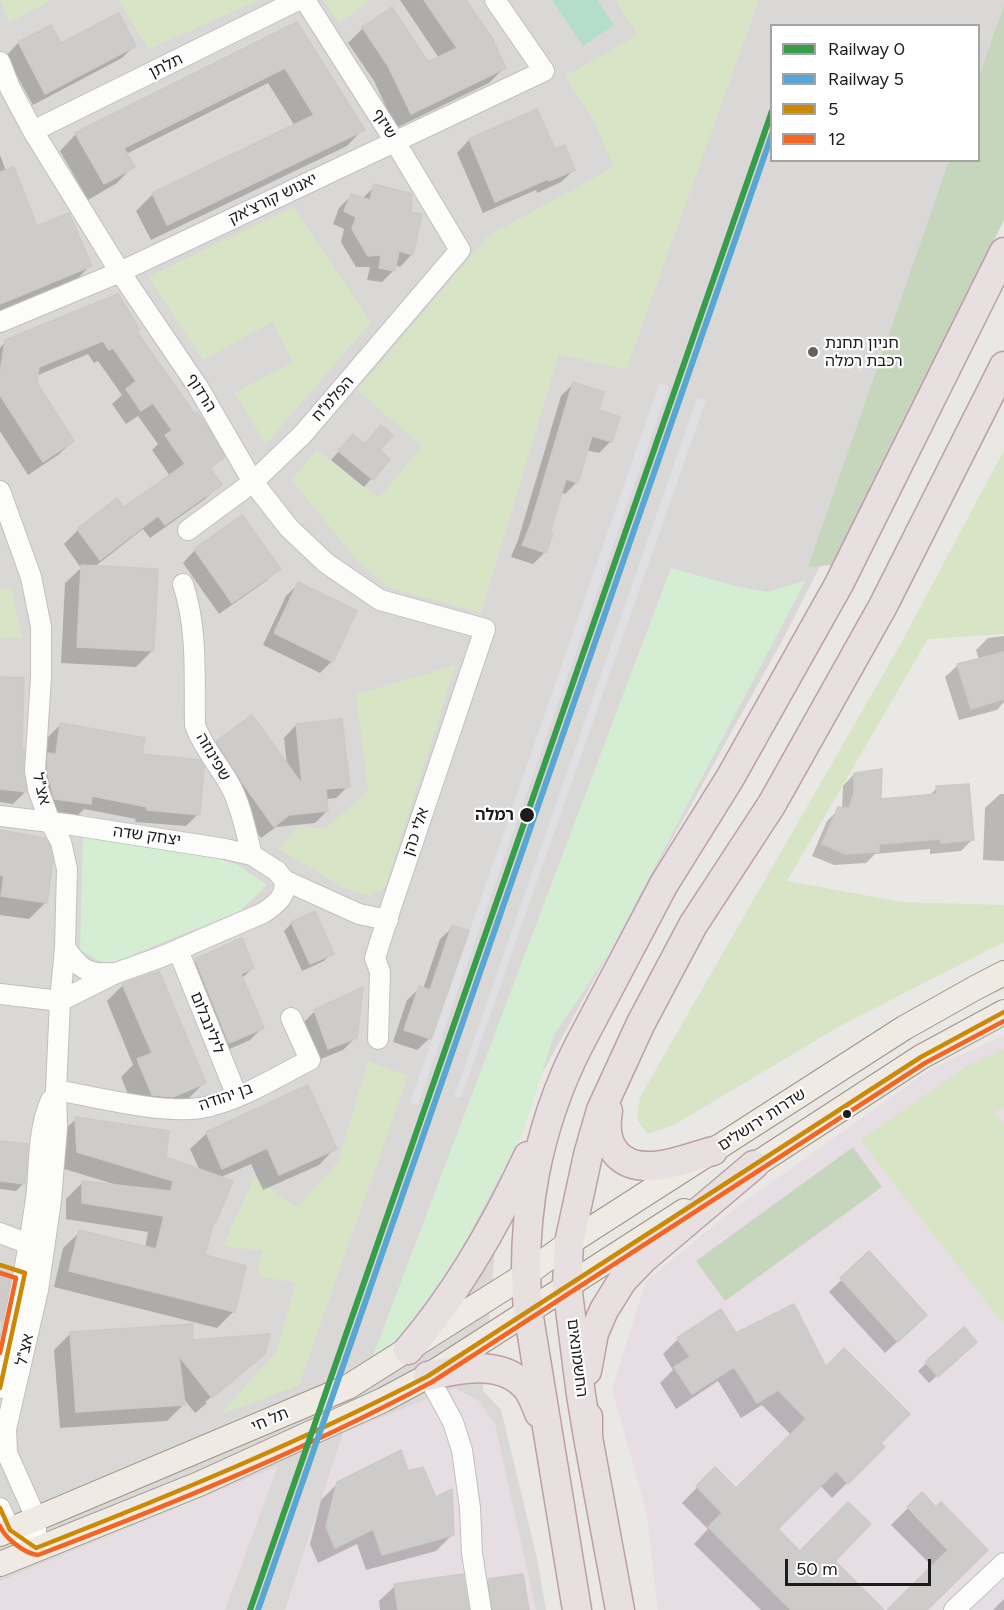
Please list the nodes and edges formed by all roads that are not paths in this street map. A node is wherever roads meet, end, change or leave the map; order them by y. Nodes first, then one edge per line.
1 (298, 0) edge
2 (305, 0) edge
3 (495, 0) edge
4 (0, 62) edge
5 (33, 131) junction
6 (394, 141) junction
7 (460, 250) joint
8 (1004, 252) edge
9 (120, 272) junction
10 (0, 322) edge
11 (1004, 366) edge
12 (253, 482) junction
13 (0, 491) edge
14 (188, 530) dead end
15 (183, 584) dead end
16 (485, 629) joint
17 (0, 816) edge
18 (51, 822) junction
19 (252, 855) junction
20 (284, 888) junction
21 (388, 920) junction
22 (65, 948) junction
23 (178, 950) junction
24 (116, 973) junction
25 (1004, 974) edge
26 (0, 994) edge
27 (60, 1001) junction
28 (1004, 1012) edge
29 (291, 1018) dead end
30 (378, 1039) dead end
31 (563, 1077) junction
32 (614, 1079) junction
33 (56, 1089) junction
34 (237, 1096) junction
35 (713, 1151) junction
36 (754, 1165) junction
37 (0, 1233) edge
38 (29, 1244) junction
39 (569, 1244) junction
40 (44, 1257) junction
41 (525, 1275) junction
42 (567, 1285) junction
43 (528, 1311) junction
44 (408, 1350) junction
45 (428, 1376) junction
46 (0, 1388) edge
47 (588, 1437) junction
48 (551, 1458) junction
49 (0, 1508) edge
50 (36, 1518) junction
51 (5, 1532) edge
52 (36, 1548) junction
53 (1004, 1563) edge
54 (0, 1564) edge
55 (481, 1610) edge
56 (577, 1610) edge
57 (621, 1610) edge
58 (954, 1610) edge

1 - 5 street, תלתן
2 - 6 street, שיזף
3 - 6 street, יאנוש קורצ'אק
4 - 5 street, הרדוף
5 - 9 street, הרדוף
6 - 7 street, שיזף
6 - 9 street, יאנוש קורצ'אק
7 - 12 street, הפלמ"ח
8 - 31 highway
9 - 10 street, יאנוש קורצ'אק
9 - 12 street, הרדוף
11 - 32 highway
12 - 14 street, הפלמ"ח
12 - 16 street, הרדוף
13 - 18 street, אצ"ל
15 - 19 street, שפינוזה
16 - 21 street, אלי כהן
17 - 18 street, יצחק שדה
18 - 19 street, יצחק שדה
18 - 22 street, אצ"ל
19 - 20 street, יצחק שדה
20 - 21 street
20 - 23 street
21 - 30 street, אלי כהן
22 - 24 street
22 - 27 street, אצ"ל
23 - 24 street
23 - 34 street, לילינבלום
24 - 27 street
25 - 35 main road, שדרות ירושלים
26 - 27 street
27 - 33 street, אצ"ל
28 - 36 main road, שדרות ירושלים
29 - 34 street, בן יהודה
31 - 41 highway
31 - 44 highway
32 - 35 highway
32 - 39 highway, החשמונאים
33 - 34 street, בן יהודה
33 - 38 street, אצ"ל
33 - 40 street, אצ"ל
35 - 39 main road, שדרות ירושלים
36 - 42 main road, שדרות ירושלים
36 - 47 highway
37 - 38 street
38 - 40 street
38 - 46 street, אצ"ל
39 - 41 main road, שדרות ירושלים
39 - 42 highway, החשמונאים
40 - 50 street, אצ"ל
41 - 43 highway
41 - 44 main road, תל חי
42 - 43 main road, תל חי
42 - 47 highway, החשמונאים
43 - 45 main road, תל חי
43 - 48 highway
44 - 50 main road, תל חי
45 - 48 highway
45 - 52 main road, תל חי
45 - 55 street
47 - 57 highway
48 - 56 highway
49 - 51 street
50 - 51 main road, תל חי
50 - 52 street, אצ"ל
51 - 52 street
52 - 54 main road, תל חי
53 - 58 street

